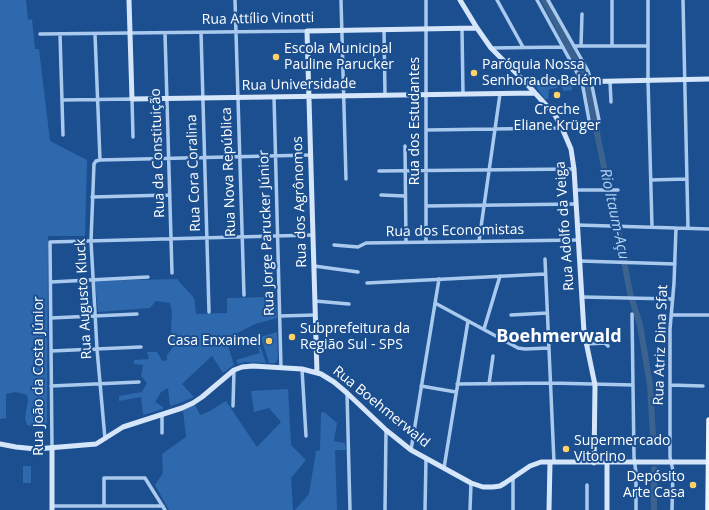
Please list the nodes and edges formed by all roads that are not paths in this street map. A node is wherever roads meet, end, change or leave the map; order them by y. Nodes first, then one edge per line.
1 (129, 0) edge
2 (235, 0) edge
3 (341, 0) edge
4 (426, 0) edge
5 (460, 0) edge
6 (497, 0) edge
7 (537, 0) edge
8 (548, 0) edge
9 (612, 0) edge
10 (648, 0) edge
11 (683, 0) edge
12 (582, 14) dead end
13 (462, 28) junction
14 (477, 28) junction
15 (384, 29) junction
16 (426, 29) junction
17 (308, 30) junction
18 (342, 30) junction
19 (201, 32) junction
20 (236, 32) junction
21 (130, 33) junction
22 (165, 33) junction
23 (40, 34) dead end
24 (60, 34) junction
25 (95, 34) junction
26 (575, 46) junction
27 (581, 46) junction
28 (612, 46) junction
29 (648, 46) junction
30 (523, 47) junction
31 (563, 47) junction
32 (490, 48) junction
33 (684, 79) junction
34 (709, 79) edge
35 (648, 80) junction
36 (586, 81) junction
37 (610, 81) junction
38 (526, 83) junction
39 (536, 93) junction
40 (463, 94) junction
41 (500, 94) junction
42 (385, 95) junction
43 (426, 95) junction
44 (309, 96) junction
45 (344, 96) junction
46 (274, 97) junction
47 (203, 98) junction
48 (238, 98) junction
49 (132, 99) junction
50 (167, 99) junction
51 (62, 100) junction
52 (98, 100) junction
53 (611, 102) dead end
54 (589, 120) dead end
55 (599, 120) dead end
56 (562, 128) junction
57 (495, 129) junction
58 (426, 130) junction
59 (64, 136) dead end
60 (133, 137) dead end
61 (404, 146) dead end
62 (311, 155) junction
63 (275, 156) junction
64 (240, 157) junction
65 (169, 158) junction
66 (205, 158) junction
67 (100, 160) junction
68 (574, 169) junction
69 (426, 170) junction
70 (489, 170) junction
71 (379, 171) dead end
72 (405, 171) junction
73 (346, 179) dead end
74 (686, 179) junction
75 (651, 180) junction
76 (575, 190) junction
77 (618, 190) dead end
78 (170, 195) junction
79 (381, 195) dead end
80 (405, 196) junction
81 (92, 197) junction
82 (576, 204) junction
83 (484, 205) junction
84 (426, 206) junction
85 (577, 225) junction
86 (652, 227) junction
87 (676, 228) junction
88 (688, 228) junction
89 (709, 229) edge
90 (313, 235) junction
91 (278, 236) junction
92 (242, 237) junction
93 (207, 238) junction
94 (171, 239) junction
95 (578, 240) junction
96 (91, 241) junction
97 (478, 241) junction
98 (406, 242) junction
99 (426, 242) junction
100 (334, 245) dead end
101 (545, 259) dead end
102 (580, 261) junction
103 (675, 264) junction
104 (314, 266) junction
105 (358, 272) dead end
106 (172, 273) dead end
107 (545, 274) junction
108 (500, 276) junction
109 (148, 277) dead end
110 (439, 279) junction
111 (93, 280) junction
112 (51, 282) junction
113 (367, 283) dead end
114 (244, 295) dead end
115 (582, 297) junction
116 (673, 299) junction
117 (315, 301) junction
118 (435, 303) junction
119 (349, 304) dead end
120 (209, 312) dead end
121 (547, 313) junction
122 (137, 314) dead end
123 (632, 314) dead end
124 (315, 315) junction
125 (511, 315) dead end
126 (671, 315) junction
127 (709, 315) edge
128 (95, 316) junction
129 (280, 316) junction
130 (51, 318) junction
131 (468, 320) junction
132 (484, 329) junction
133 (586, 344) junction
134 (608, 346) dead end
135 (141, 347) dead end
136 (549, 348) junction
137 (97, 349) junction
138 (51, 351) junction
139 (493, 356) dead end
140 (281, 368) junction
141 (302, 369) junction
142 (234, 370) junction
143 (317, 373) junction
144 (139, 382) dead end
145 (551, 383) junction
146 (100, 384) junction
147 (457, 384) junction
148 (489, 384) junction
149 (595, 385) junction
150 (633, 385) junction
151 (670, 385) junction
152 (51, 386) junction
153 (421, 386) junction
154 (703, 386) dead end
155 (456, 392) junction
156 (347, 393) junction
157 (233, 406) dead end
158 (162, 414) junction
159 (709, 420) edge
160 (386, 430) junction
161 (162, 433) dead end
162 (306, 436) dead end
163 (105, 439) junction
164 (0, 444) edge
165 (52, 448) junction
166 (411, 450) junction
167 (426, 458) junction
168 (552, 462) junction
169 (709, 462) edge
170 (594, 463) junction
171 (607, 463) junction
172 (635, 463) junction
173 (671, 463) junction
174 (444, 468) junction
175 (513, 478) junction
176 (471, 483) junction
177 (587, 485) dead end
178 (104, 506) junction
179 (52, 508) edge
180 (164, 508) edge
181 (350, 510) edge
182 (385, 510) edge
183 (425, 510) edge
184 (470, 510) edge
185 (513, 510) edge
186 (549, 510) edge
187 (587, 510) edge
188 (607, 510) edge
189 (636, 510) edge
190 (672, 510) edge
191 (708, 510) edge

1 - 21 street
2 - 20 street, Rua Nova República
3 - 18 street
4 - 16 street, Rua dos Estudantes
5 - 14 street, Rua Adolfo da Veiga
6 - 30 street
7 - 31 street
8 - 26 street
9 - 28 street
10 - 29 street
11 - 33 street
12 - 27 street
13 - 14 street, Rua Attílio Vinotti
13 - 16 street, Rua Attílio Vinotti
13 - 40 street
14 - 32 street, Rua Adolfo da Veiga
15 - 16 street, Rua Attílio Vinotti
15 - 18 street, Rua Attílio Vinotti
15 - 42 street
16 - 43 street, Rua dos Estudantes
17 - 18 street, Rua Attílio Vinotti
17 - 20 street, Rua Attílio Vinotti
17 - 44 street, Rua dos Agrônomos
18 - 45 street
19 - 20 street, Rua Attílio Vinotti
19 - 22 street, Rua Attílio Vinotti
19 - 47 street, Rua Cora Coralina
20 - 48 street, Rua Nova República
21 - 22 street, Rua Attílio Vinotti
21 - 25 street, Rua Attílio Vinotti
21 - 49 street
22 - 50 street, Rua da Constituição
23 - 24 street, Rua Attílio Vinotti
24 - 25 street, Rua Attílio Vinotti
24 - 51 street
25 - 52 street
26 - 27 street
26 - 36 street
27 - 28 street
28 - 29 street
29 - 35 street
30 - 31 street
30 - 32 street
31 - 36 street
32 - 38 street, Rua Adolfo da Veiga
33 - 34 street
33 - 35 street
33 - 74 street
35 - 37 street
35 - 75 street
36 - 37 street
36 - 38 street
36 - 54 street
36 - 55 street
37 - 53 street
38 - 39 street, Rua Adolfo da Veiga
39 - 41 street, Rua Universidade
39 - 56 street, Rua Adolfo da Veiga
40 - 41 street, Rua Universidade
40 - 43 street, Rua Universidade
41 - 57 street
42 - 43 street, Rua Universidade
42 - 45 street, Rua Universidade
43 - 58 street, Rua dos Estudantes
44 - 45 street, Rua Universidade
44 - 46 street, Rua Universidade
44 - 62 street, Rua dos Agrônomos
45 - 73 street
46 - 48 street, Rua Universidade
46 - 63 street, Rua Jorge Parucker Júnior
47 - 48 street, Rua Universidade
47 - 50 street, Rua Universidade
47 - 66 street, Rua Cora Coralina
48 - 64 street, Rua Nova República
49 - 50 street, Rua Universidade
49 - 52 street, Rua Universidade
49 - 60 street
50 - 65 street, Rua da Constituição
51 - 52 street, Rua Universidade
51 - 59 street
52 - 67 street
56 - 57 street
56 - 68 street, Rua Adolfo da Veiga
57 - 58 street
57 - 70 street
58 - 69 street, Rua dos Estudantes
61 - 72 street
62 - 63 street
62 - 90 street, Rua dos Agrônomos
63 - 64 street
63 - 91 street, Rua Jorge Parucker Júnior
64 - 66 street
64 - 92 street, Rua Nova República
65 - 66 street
65 - 67 street
65 - 78 street, Rua da Constituição
66 - 93 street, Rua Cora Coralina
67 - 81 street, Rua Augusto Kluck
68 - 70 street
68 - 76 street, Rua Adolfo da Veiga
69 - 70 street
69 - 72 street
69 - 84 street, Rua dos Estudantes
70 - 83 street
71 - 72 street
72 - 80 street
74 - 75 street
74 - 88 street
75 - 86 street
76 - 77 street
76 - 82 street, Rua Adolfo da Veiga
78 - 81 street
78 - 94 street, Rua da Constituição
79 - 80 street
80 - 98 street
81 - 96 street, Rua Augusto Kluck
82 - 83 street
82 - 85 street, Rua Adolfo da Veiga
83 - 84 street
83 - 97 street
84 - 99 street, Rua dos Estudantes
85 - 86 street
85 - 95 street, Rua Adolfo da Veiga
86 - 87 street
87 - 88 street
87 - 103 street, Rua Atriz Dina Sfat
88 - 89 street
90 - 91 street
90 - 104 street, Rua dos Agrônomos
91 - 92 street
91 - 129 street, Rua Jorge Parucker Júnior
92 - 93 street
92 - 114 street, Rua Nova República
93 - 94 street
93 - 120 street, Rua Cora Coralina
94 - 96 street
94 - 106 street, Rua da Constituição
95 - 97 street, Rua dos Economistas
95 - 102 street, Rua Adolfo da Veiga
96 - 111 street, Rua Augusto Kluck
96 - 112 street, Rua João da Costa Júnior
97 - 99 street, Rua dos Economistas
98 - 99 street, Rua dos Economistas
98 - 100 street, Rua dos Economistas
101 - 107 street
102 - 103 street
102 - 115 street, Rua Adolfo da Veiga
103 - 116 street, Rua Atriz Dina Sfat
104 - 105 street
104 - 117 street, Rua dos Agrônomos
107 - 108 street
107 - 121 street
108 - 110 street
108 - 132 street
109 - 111 street
110 - 113 street
110 - 118 street
111 - 112 street
111 - 128 street, Rua Augusto Kluck
112 - 130 street, Rua João da Costa Júnior
115 - 116 street
115 - 133 street, Rua Adolfo da Veiga
116 - 126 street, Rua Atriz Dina Sfat
117 - 119 street
117 - 124 street, Rua dos Agrônomos
118 - 131 street
118 - 153 street
121 - 125 street
121 - 136 street
122 - 128 street
123 - 150 street
124 - 129 street
124 - 143 street, Rua dos Agrônomos
126 - 127 street
126 - 151 street, Rua Atriz Dina Sfat
128 - 130 street
128 - 137 street, Rua Augusto Kluck
129 - 140 street, Rua Jorge Parucker Júnior
130 - 138 street, Rua João da Costa Júnior
131 - 132 street
131 - 147 street
132 - 136 street
133 - 134 street
133 - 149 street, Rua Adolfo da Veiga
135 - 137 street
136 - 145 street
137 - 138 street
137 - 146 street, Rua Augusto Kluck
138 - 152 street, Rua João da Costa Júnior
139 - 148 street
140 - 141 street, Rua Boehmerwald
140 - 142 street, Rua Boehmerwald
141 - 143 street, Rua Boehmerwald
141 - 162 street
142 - 157 street
142 - 158 street, Rua Boehmerwald
143 - 156 street, Rua Boehmerwald
144 - 146 street
145 - 148 street
145 - 149 street
145 - 168 street
146 - 152 street
146 - 163 street, Rua Augusto Kluck
147 - 148 street
147 - 155 street
149 - 150 street
149 - 170 street, Rua Adolfo da Veiga
150 - 172 street
151 - 154 street
151 - 173 street, Rua Atriz Dina Sfat
152 - 165 street, Rua João da Costa Júnior
153 - 155 street
153 - 166 street
155 - 174 street
156 - 160 street, Rua Boehmerwald
156 - 181 street
158 - 161 street
158 - 163 street, Rua Boehmerwald
159 - 169 main road
160 - 166 street, Rua Boehmerwald
160 - 182 street
163 - 165 street, Rua Boehmerwald
164 - 165 street, Rua Boehmerwald
165 - 179 street, Rua João da Costa Júnior
166 - 167 street, Rua Boehmerwald
167 - 174 street, Rua Boehmerwald
167 - 183 street
168 - 170 street, Rua Boehmerwald
168 - 175 street, Rua Boehmerwald
168 - 186 street
169 - 173 street, Rua Boehmerwald
169 - 191 main road
170 - 171 street, Rua Boehmerwald
171 - 172 street, Rua Boehmerwald
171 - 188 street
172 - 173 street, Rua Boehmerwald
172 - 189 street
173 - 190 street, Rua Atriz Dina Sfat
174 - 176 street, Rua Boehmerwald
175 - 176 street, Rua Boehmerwald
175 - 185 street
176 - 184 street
177 - 187 street
178 - 179 street
178 - 180 street
178 - 180 street

